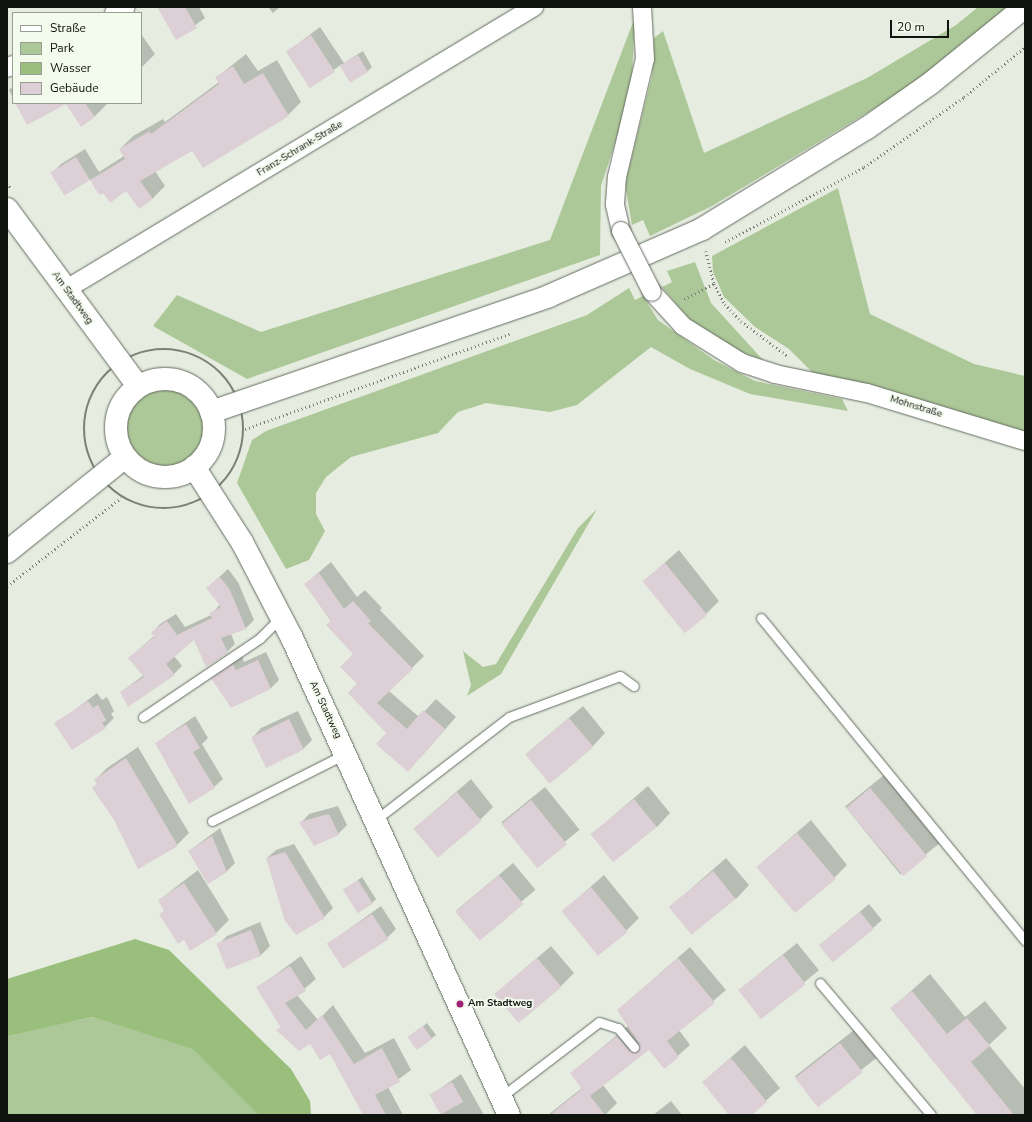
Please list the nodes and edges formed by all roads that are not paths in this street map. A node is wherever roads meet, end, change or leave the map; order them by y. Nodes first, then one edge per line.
1 (126, 7) edge
2 (534, 7) edge
3 (642, 7) edge
4 (1025, 7) edge
5 (116, 12) edge
6 (7, 209) edge
7 (65, 290) junction
8 (138, 386) junction
9 (212, 412) junction
10 (1025, 441) edge
11 (125, 456) junction
12 (194, 467) junction
13 (7, 552) edge
14 (281, 617) junction
15 (761, 618) dead end
16 (634, 686) dead end
17 (143, 717) dead end
18 (345, 754) junction
19 (212, 821) dead end
20 (373, 822) junction
21 (1025, 941) edge
22 (820, 983) dead end
23 (634, 1047) dead end
24 (505, 1106) edge
25 (931, 1115) edge

1 - 5 street
2 - 7 street, Franz-Schrank-Straße
3 - 10 street, Mohnstraße, bridge
4 - 9 main road
6 - 7 main road, Am Stadtweg
7 - 8 main road, Am Stadtweg
8 - 9 main road
8 - 11 main road
9 - 12 main road
11 - 12 main road
11 - 13 main road
12 - 14 main road, Am Stadtweg
14 - 17 lane
14 - 18 main road, Am Stadtweg
15 - 21 lane
16 - 20 lane
18 - 19 lane
18 - 20 main road, Am Stadtweg
20 - 24 main road, Am Stadtweg
22 - 25 lane
23 - 24 lane

